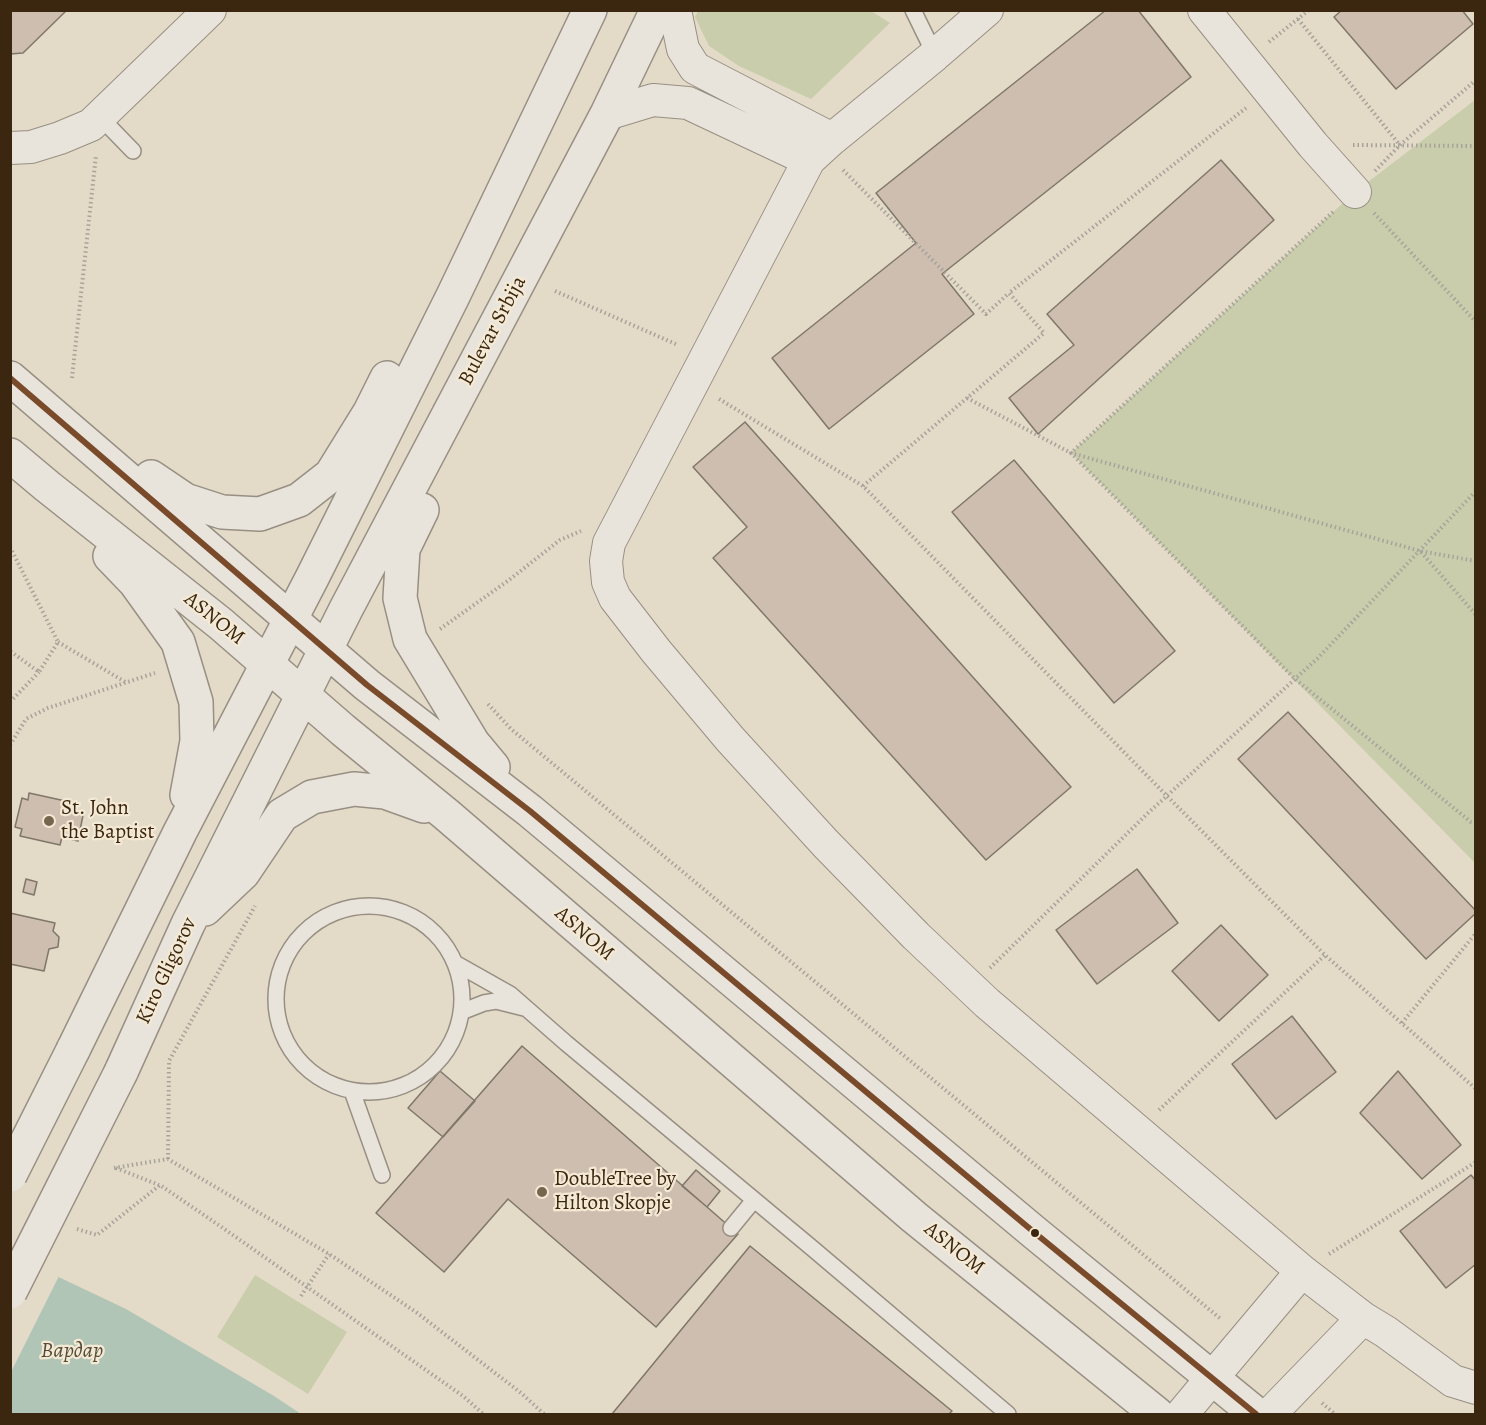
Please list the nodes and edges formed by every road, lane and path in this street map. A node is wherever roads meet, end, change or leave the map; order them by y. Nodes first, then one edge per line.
1 (210, 10) edge
2 (657, 10) edge
3 (675, 10) edge
4 (912, 10) edge
5 (987, 10) edge
6 (1204, 10) edge
7 (1309, 10) edge
8 (587, 13) edge
9 (1298, 19) junction
10 (935, 55) junction
11 (1245, 62) junction
12 (1476, 80) edge
13 (1268, 90) junction
14 (607, 114) junction
15 (100, 117) junction
16 (1313, 145) junction
17 (1400, 145) junction
18 (1476, 146) edge
19 (10, 148) edge
20 (821, 149) junction
21 (133, 151) dead end
22 (1355, 192) junction
23 (555, 291) dead end
24 (1009, 293) junction
25 (453, 296) junction
26 (501, 317) junction
27 (1476, 322) edge
28 (699, 370) junction
29 (10, 371) edge
30 (10, 378) edge
31 (72, 378) dead end
32 (967, 398) junction
33 (1071, 453) junction
34 (10, 454) edge
35 (47, 486) junction
36 (863, 486) junction
37 (1476, 491) edge
38 (617, 529) junction
39 (10, 547) edge
40 (1420, 551) junction
41 (1476, 561) edge
42 (1476, 615) edge
43 (290, 620) junction
44 (444, 637) dead end
45 (58, 642) junction
46 (326, 650) junction
47 (10, 653) edge
48 (267, 664) junction
49 (165, 670) dead end
50 (39, 672) junction
51 (1295, 678) junction
52 (128, 683) junction
53 (304, 696) junction
54 (481, 697) dead end
55 (11, 702) edge
56 (10, 745) edge
57 (1167, 796) junction
58 (530, 811) junction
59 (447, 815) junction
60 (1476, 823) edge
61 (180, 832) junction
62 (259, 899) dead end
63 (188, 924) junction
64 (1476, 933) edge
65 (1325, 955) junction
66 (455, 963) junction
67 (971, 987) junction
68 (526, 1008) junction
69 (461, 1012) junction
70 (1402, 1023) junction
71 (1476, 1089) edge
72 (352, 1091) junction
73 (1137, 1131) junction
74 (168, 1159) junction
75 (1476, 1162) edge
76 (114, 1168) dead end
77 (10, 1175) edge
78 (382, 1175) dead end
79 (754, 1200) junction
80 (75, 1228) dead end
81 (731, 1228) dead end
82 (329, 1254) junction
83 (1302, 1271) junction
84 (307, 1286) junction
85 (10, 1292) edge
86 (301, 1296) dead end
87 (1364, 1318) junction
88 (1224, 1321) dead end
89 (1212, 1378) junction
90 (1476, 1388) edge
91 (1318, 1400) dead end
92 (483, 1414) edge
93 (544, 1414) edge
94 (1008, 1414) edge
95 (1157, 1414) edge
96 (1182, 1414) edge
97 (1256, 1414) edge
98 (1270, 1414) edge
99 (1335, 1414) edge

1 - 15 street
2 - 14 street, Bulevar Srbija
3 - 20 street
4 - 10 lane
5 - 10 street
6 - 11 street
7 - 9 path
8 - 25 street
9 - 11 path
9 - 17 path
10 - 20 street
11 - 13 street
12 - 17 path
13 - 16 street
13 - 24 path
14 - 20 street
14 - 26 street, Bulevar Srbija
15 - 19 street
15 - 21 lane
15 - 31 path
16 - 17 path
16 - 22 street
17 - 18 path
17 - 22 path
20 - 24 path
20 - 28 street
22 - 27 path
22 - 33 path
23 - 28 path
24 - 32 path
25 - 29 street
25 - 43 street
26 - 46 street, Bulevar Srbija
26 - 58 street
28 - 36 path
28 - 38 street
30 - 43 street
32 - 33 path
32 - 36 path
33 - 40 path
33 - 51 path
34 - 35 street, ASNOM
35 - 48 street, ASNOM
35 - 61 street
36 - 57 path
37 - 40 path
38 - 44 path
38 - 67 street
39 - 45 path
40 - 41 path
40 - 42 path
40 - 51 path
43 - 46 street
43 - 48 street
45 - 50 path
45 - 52 path
46 - 53 street, Kiro Gligorov
46 - 58 street
47 - 50 path
48 - 53 street, ASNOM
48 - 61 street
49 - 52 path
50 - 55 path
51 - 57 path
51 - 60 path
52 - 56 path
53 - 59 street, ASNOM
53 - 63 street, Kiro Gligorov
54 - 88 path
57 - 65 path
57 - 67 path
58 - 89 street
59 - 63 street
59 - 95 street, ASNOM
61 - 77 street, bridge
62 - 74 path
63 - 85 street, Kiro Gligorov, bridge
64 - 70 path
65 - 70 path
65 - 73 path
66 - 68 lane
66 - 69 lane
66 - 72 lane
67 - 73 street
68 - 69 lane
68 - 79 lane
69 - 72 lane
70 - 71 path
72 - 78 lane
73 - 83 street
74 - 76 path
74 - 82 path
75 - 83 path
79 - 81 lane
79 - 94 lane
80 - 84 path
82 - 84 path
82 - 93 path
83 - 87 street
83 - 89 street
84 - 86 path
84 - 92 path
87 - 90 street
87 - 98 street
89 - 96 street
89 - 97 street
91 - 99 path

